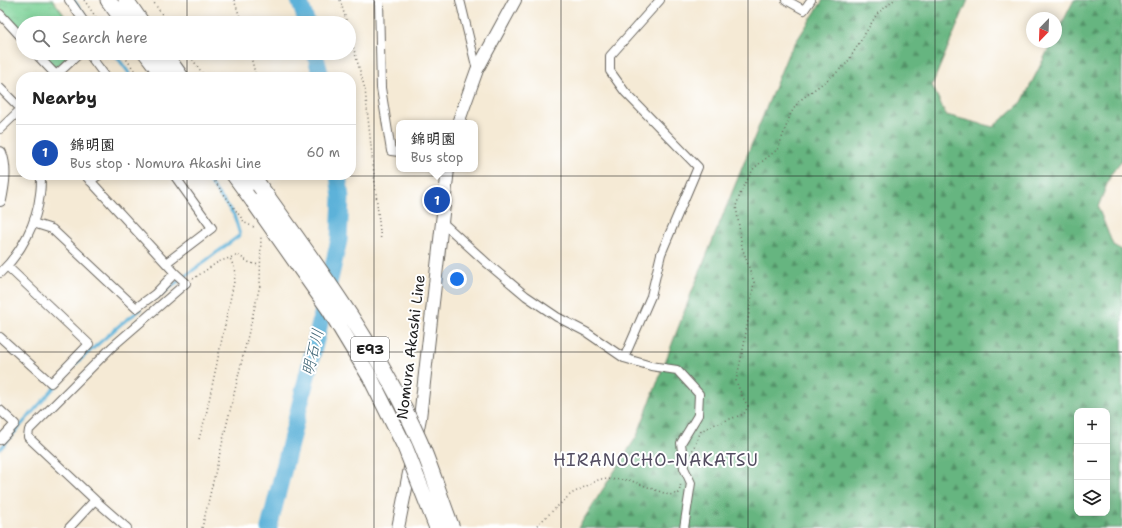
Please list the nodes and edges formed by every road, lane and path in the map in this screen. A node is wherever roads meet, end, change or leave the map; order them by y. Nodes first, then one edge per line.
1 (69, 0) edge
2 (84, 0) edge
3 (108, 0) edge
4 (126, 0) edge
5 (152, 0) edge
6 (234, 0) edge
7 (340, 0) edge
8 (379, 0) edge
9 (460, 0) edge
10 (515, 0) edge
11 (660, 0) edge
12 (786, 0) edge
13 (811, 0) edge
14 (894, 0) edge
15 (0, 14) edge
16 (80, 16) edge
17 (95, 16) edge
18 (120, 16) edge
19 (137, 16) edge
20 (163, 16) edge
21 (240, 16) edge
22 (345, 16) edge
23 (16, 31) edge
24 (356, 57) edge
25 (41, 60) edge
26 (72, 60) edge
27 (93, 60) edge
28 (127, 60) edge
29 (151, 60) edge
30 (169, 60) edge
31 (193, 60) edge
32 (252, 60) edge
33 (477, 70) junction
34 (52, 72) edge
35 (59, 72) edge
36 (102, 72) edge
37 (135, 72) edge
38 (160, 72) edge
39 (177, 72) edge
40 (201, 72) edge
41 (255, 72) edge
42 (0, 88) edge
43 (16, 104) edge
44 (16, 114) edge
45 (459, 120) edge
46 (0, 129) edge
47 (396, 152) edge
48 (0, 153) edge
49 (448, 172) edge
50 (41, 180) edge
51 (90, 180) edge
52 (178, 180) edge
53 (214, 180) edge
54 (238, 180) edge
55 (256, 180) edge
56 (0, 200) edge
57 (442, 222) junction
58 (33, 223) junction
59 (381, 240) dead end
60 (230, 258) junction
61 (166, 263) junction
62 (7, 266) junction
63 (260, 266) junction
64 (0, 273) edge
65 (175, 273) junction
66 (186, 283) junction
67 (0, 337) edge
68 (624, 358) junction
69 (0, 410) edge
70 (199, 439) dead end
71 (0, 440) edge
72 (684, 468) junction
73 (95, 500) junction
74 (69, 528) edge
75 (127, 528) edge
76 (202, 528) edge
77 (398, 528) edge
78 (437, 528) edge
79 (452, 528) edge
80 (534, 528) edge
81 (684, 528) edge

1 - 16 street
2 - 17 path
3 - 18 highway
4 - 19 highway
5 - 20 path
6 - 21 path
7 - 22 path
8 - 47 street
9 - 33 street
10 - 33 main road
11 - 68 street
12 - 13 street
14 - 72 path
15 - 23 street
24 - 59 path
25 - 34 street
26 - 35 street
27 - 36 street
28 - 37 path
29 - 38 highway
30 - 39 highway
31 - 40 path
32 - 41 path
33 - 45 main road
42 - 43 street
44 - 46 street
48 - 56 main road
49 - 57 main road, Nomura Akashi Line
50 - 58 street
51 - 61 street
52 - 61 street
53 - 63 path
54 - 78 highway, E93, bridge
55 - 79 highway, E93, bridge
57 - 68 street
57 - 77 main road, Nomura Akashi Line
58 - 62 street
58 - 65 street
60 - 63 path
60 - 66 path
60 - 70 path
61 - 65 street
62 - 64 street
62 - 67 street
63 - 76 path
65 - 66 street
66 - 73 street
68 - 72 street
69 - 71 street
72 - 80 path
72 - 81 street
73 - 74 street
73 - 75 street

